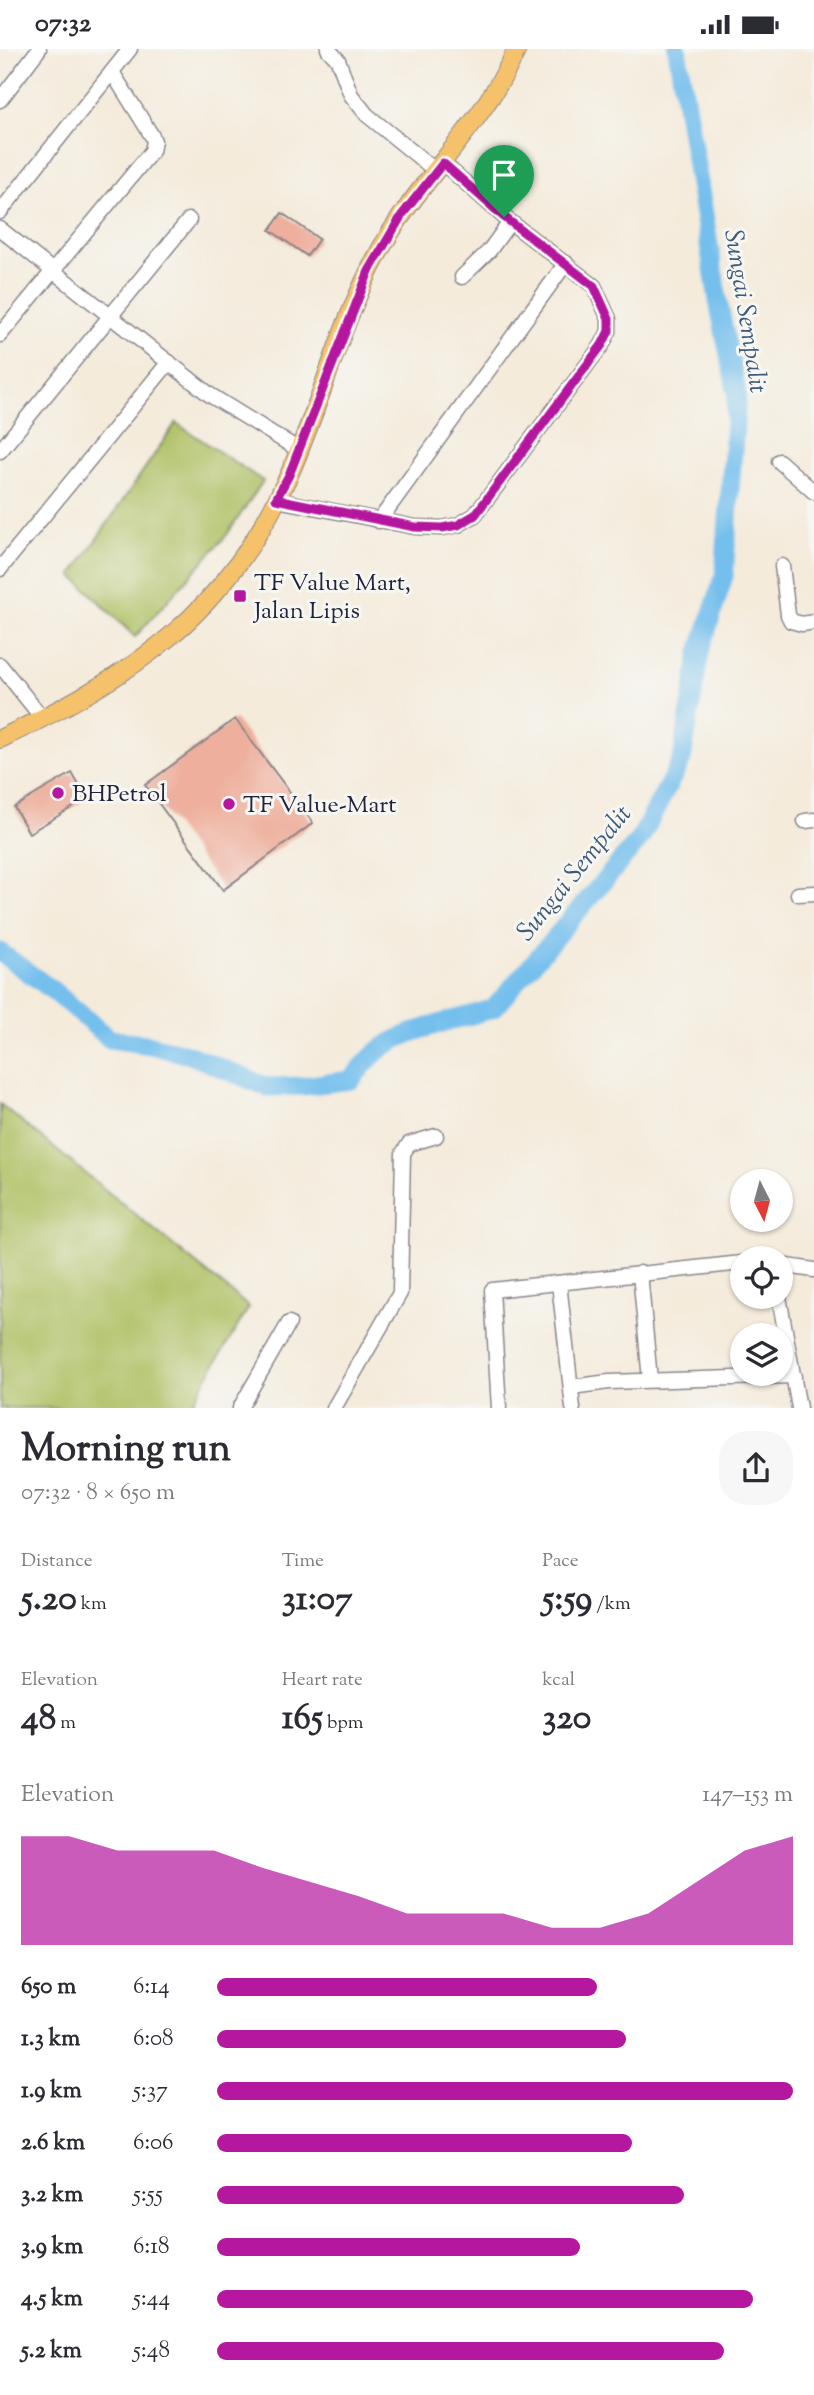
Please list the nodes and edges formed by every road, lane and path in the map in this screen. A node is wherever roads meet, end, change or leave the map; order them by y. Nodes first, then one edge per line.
1 (39, 49) edge
2 (130, 49) edge
3 (327, 49) edge
4 (517, 49) edge
5 (112, 72) junction
6 (0, 100) edge
7 (439, 167) junction
8 (0, 212) edge
9 (189, 220) dead end
10 (510, 222) junction
11 (0, 229) edge
12 (566, 264) junction
13 (52, 270) junction
14 (462, 277) dead end
15 (109, 315) junction
16 (0, 335) edge
17 (169, 362) junction
18 (299, 450) junction
19 (0, 451) edge
20 (779, 461) dead end
21 (814, 492) edge
22 (276, 499) junction
23 (379, 521) junction
24 (782, 566) dead end
25 (0, 569) edge
26 (814, 622) edge
27 (0, 665) edge
28 (43, 719) junction
29 (0, 740) edge
30 (814, 893) edge
31 (798, 894) dead end
32 (436, 1136) dead end
33 (730, 1264) edge
34 (793, 1267) edge
35 (814, 1270) edge
36 (640, 1273) junction
37 (559, 1283) junction
38 (781, 1309) edge
39 (289, 1323) dead end
40 (794, 1376) junction
41 (650, 1380) junction
42 (571, 1387) junction
43 (240, 1408) edge
44 (334, 1408) edge
45 (499, 1408) edge
46 (573, 1408) edge
47 (799, 1408) edge

1 - 6 street
2 - 5 street
3 - 7 street
4 - 7 main road
5 - 8 street
5 - 13 street
7 - 10 street
7 - 18 main road
9 - 15 street
10 - 12 street
10 - 14 street
11 - 13 street
12 - 23 street
12 - 23 street
13 - 15 street
13 - 16 street
15 - 17 street
15 - 19 street
17 - 18 street
17 - 25 street
18 - 22 main road
20 - 21 street
22 - 23 street
22 - 28 main road
24 - 26 street
27 - 28 street
28 - 29 main road
30 - 31 street
32 - 44 street
33 - 36 street
34 - 35 street
36 - 37 street
36 - 41 street
37 - 42 street
37 - 45 street
38 - 40 street
39 - 43 street
40 - 41 street
40 - 47 street
41 - 42 street
42 - 46 street

